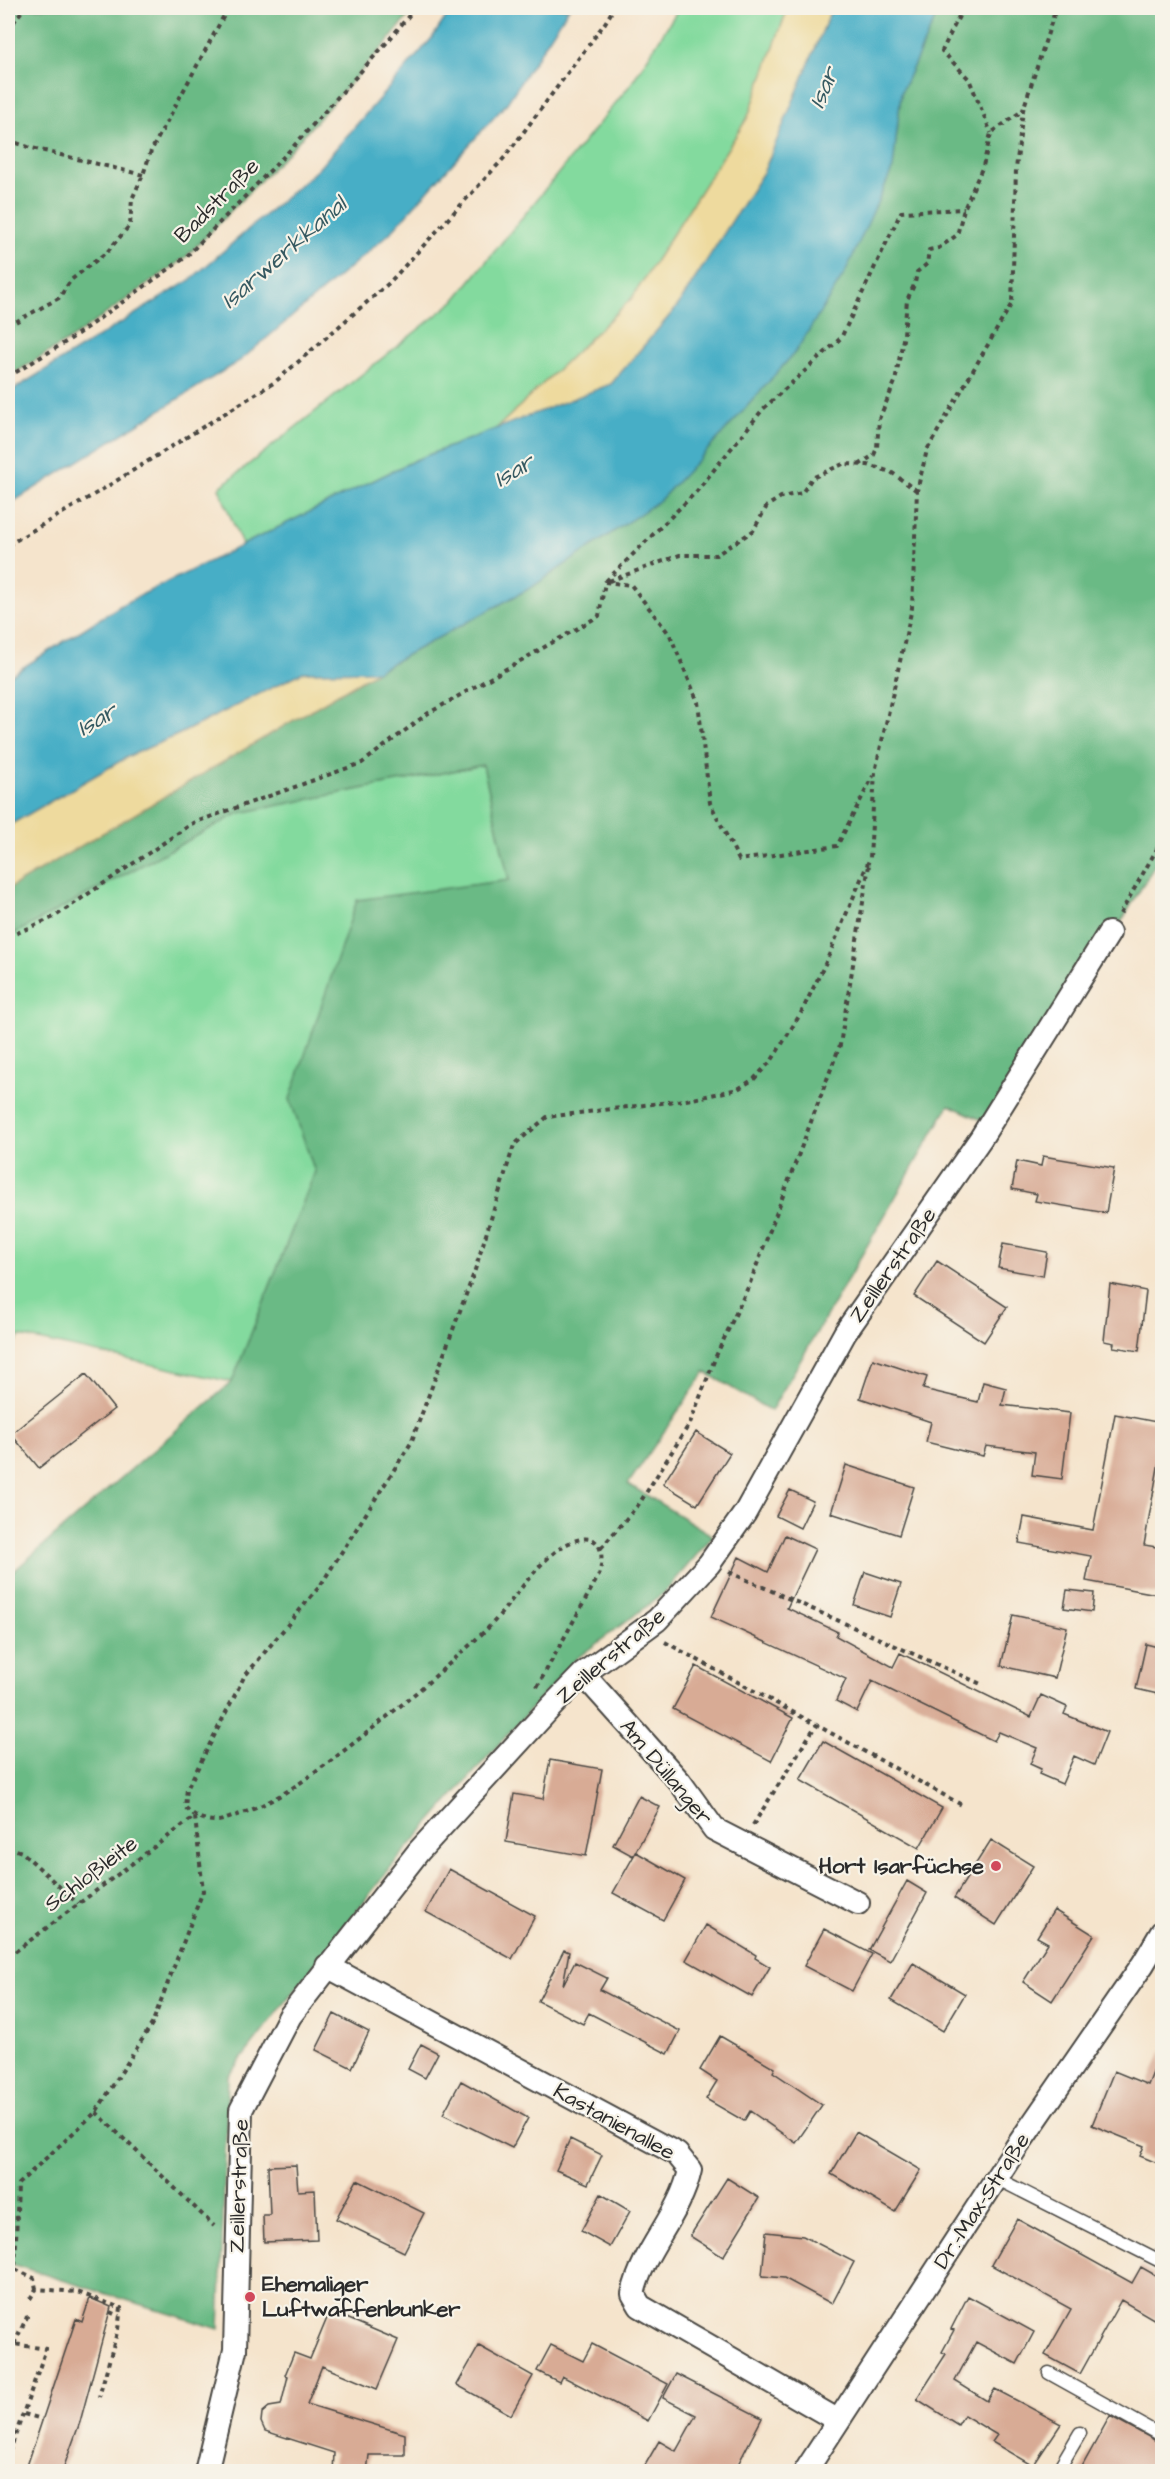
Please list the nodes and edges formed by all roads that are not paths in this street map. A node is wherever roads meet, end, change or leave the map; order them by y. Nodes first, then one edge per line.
1 (1109, 933) road end
2 (583, 1674) junction
3 (858, 1903) dead end
4 (1162, 1932) edge
5 (327, 1966) junction
6 (996, 2178) junction
7 (1162, 2262) edge
8 (1049, 2373) dead end
9 (837, 2420) junction
10 (1080, 2433) dead end
11 (1162, 2436) edge
12 (206, 2472) edge
13 (805, 2472) edge
14 (1057, 2472) edge

1 - 2 street, Zeillerstraße
2 - 3 street, Am Düllanger
2 - 5 street, Zeillerstraße
4 - 6 street, Dr.-Max-Straße
5 - 9 street, Kastanienallee
5 - 12 street, Zeillerstraße
6 - 7 lane
6 - 9 street, Dr.-Max-Straße
8 - 11 lane
9 - 13 street, Dr.-Max-Straße
10 - 14 lane

